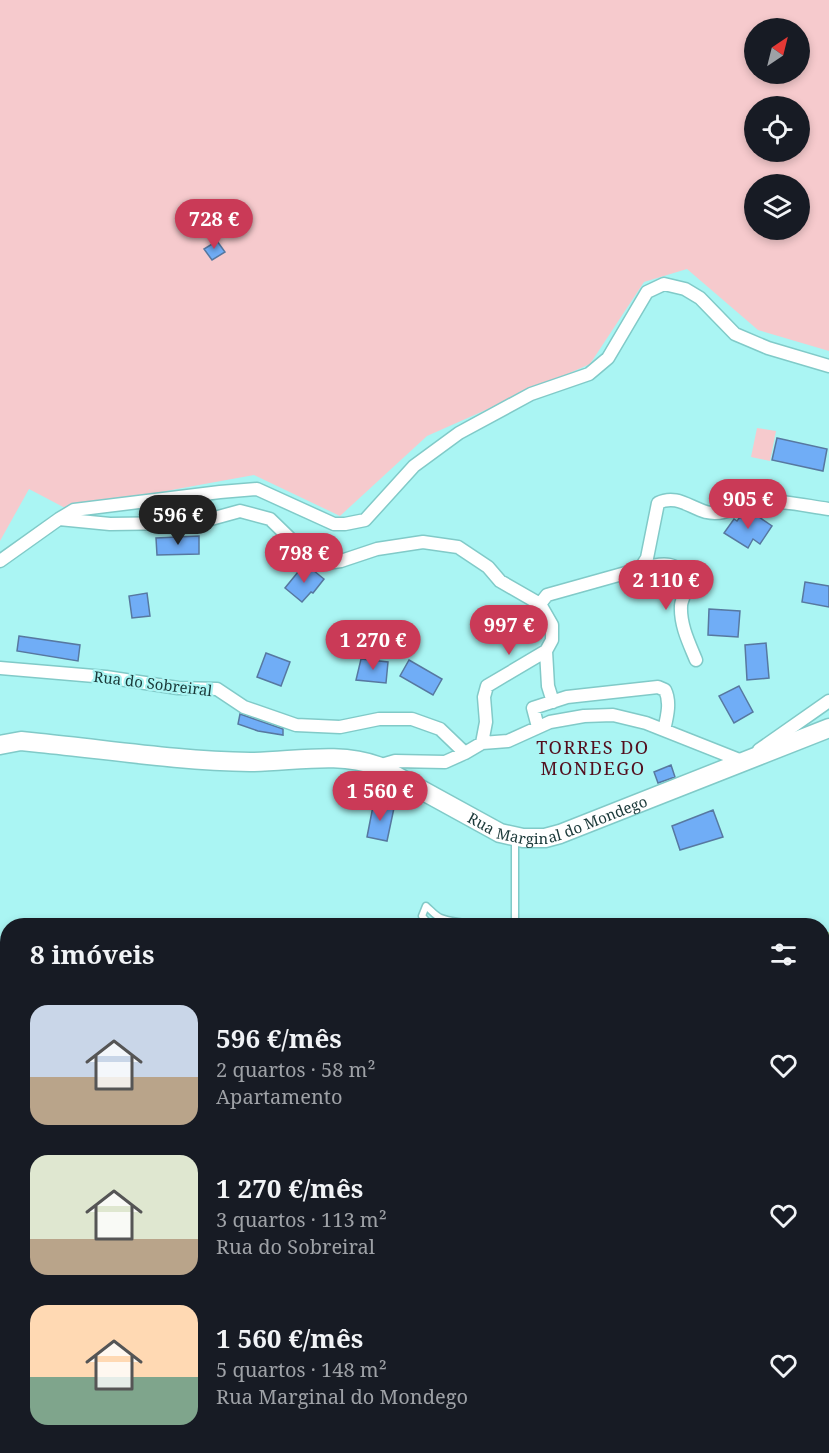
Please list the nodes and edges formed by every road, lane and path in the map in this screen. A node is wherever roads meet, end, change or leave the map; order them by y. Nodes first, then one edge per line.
1 (829, 366) edge
2 (829, 509) edge
3 (59, 519) junction
4 (0, 561) edge
5 (640, 569) junction
6 (540, 604) junction
7 (546, 651) junction
8 (696, 660) dead end
9 (0, 668) edge
10 (829, 700) edge
11 (553, 702) junction
12 (538, 727) junction
13 (829, 728) edge
14 (664, 730) junction
15 (482, 743) junction
16 (0, 745) edge
17 (465, 753) junction
18 (742, 761) junction
19 (378, 766) junction
20 (515, 836) junction
21 (424, 918) edge
22 (444, 918) edge
23 (515, 918) edge

1 - 3 street
2 - 5 street
3 - 4 street
3 - 6 street
5 - 6 street
5 - 8 street
6 - 7 street
7 - 11 street
7 - 15 street
9 - 17 street, Rua do Sobreiral
10 - 18 street
11 - 12 street
11 - 14 street
12 - 14 street
12 - 15 street
13 - 18 main road, Rua Marginal do Mondego
14 - 18 street
15 - 17 street
16 - 19 main road, Rua Marginal do Mondego
17 - 19 street
18 - 20 main road, Rua Marginal do Mondego
19 - 20 main road, Rua Marginal do Mondego
20 - 23 lane
21 - 22 lane

